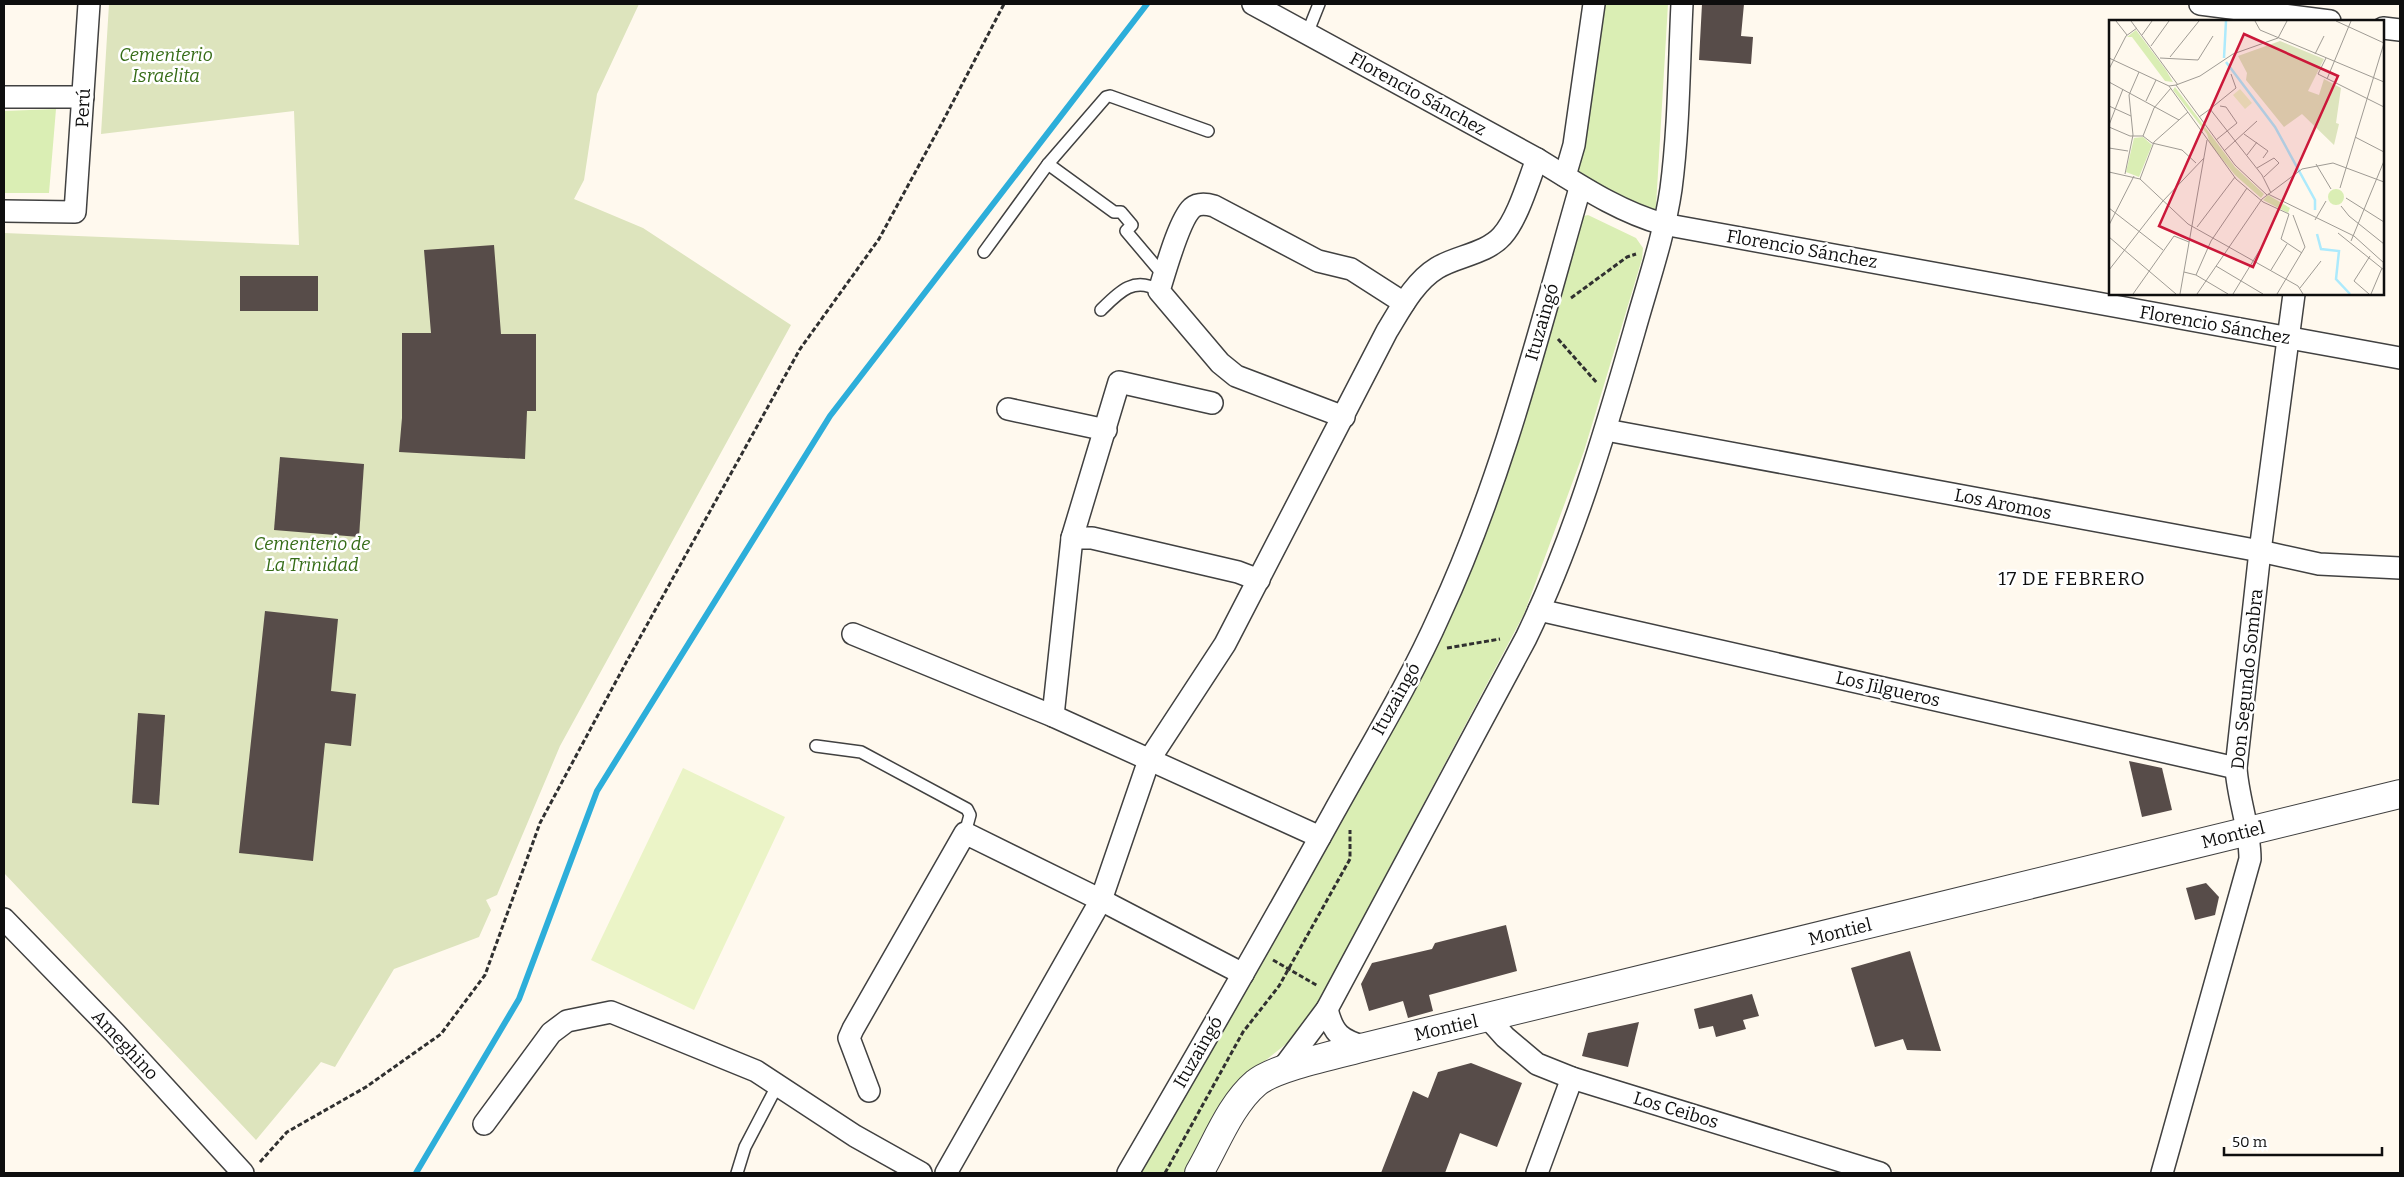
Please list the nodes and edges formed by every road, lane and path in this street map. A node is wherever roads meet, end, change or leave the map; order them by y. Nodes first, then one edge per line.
1 (89, 4) edge
2 (1004, 4) edge
3 (1253, 4) edge
4 (1318, 4) edge
5 (1594, 4) edge
6 (1682, 4) edge
7 (2200, 4) edge
8 (2330, 4) edge
9 (2320, 20) edge
10 (2328, 20) edge
11 (2384, 28) edge
12 (2400, 30) edge
13 (1307, 34) junction
14 (4, 97) edge
15 (83, 97) junction
16 (1208, 131) dead end
17 (1537, 159) junction
18 (1048, 164) junction
19 (1572, 182) junction
20 (4, 211) edge
21 (1663, 224) junction
22 (984, 252) dead end
23 (1161, 283) junction
24 (2294, 295) edge
25 (1404, 304) junction
26 (1101, 310) dead end
27 (1558, 338) dead end
28 (2288, 338) junction
29 (2400, 358) edge
30 (1598, 383) dead end
31 (1212, 403) dead end
32 (1008, 409) dead end
33 (1344, 417) junction
34 (1106, 430) junction
35 (1606, 430) junction
36 (1072, 538) junction
37 (2260, 551) junction
38 (2400, 568) edge
39 (1259, 580) junction
40 (1539, 610) junction
41 (853, 634) dead end
42 (1500, 639) dead end
43 (1444, 648) dead end
44 (1053, 716) junction
45 (816, 746) dead end
46 (1149, 760) junction
47 (2236, 768) junction
48 (2400, 794) edge
49 (2248, 831) junction
50 (965, 833) junction
51 (1320, 838) junction
52 (1101, 900) junction
53 (4, 919) edge
54 (1257, 951) junction
55 (1243, 974) junction
56 (1332, 1000) junction
57 (1488, 1018) junction
58 (1365, 1047) junction
59 (1280, 1072) junction
60 (1572, 1078) junction
61 (778, 1084) junction
62 (869, 1091) dead end
63 (484, 1124) dead end
64 (249, 1170) edge
65 (737, 1173) edge
66 (921, 1173) edge
67 (946, 1173) edge
68 (1128, 1173) edge
69 (1199, 1173) edge
70 (1537, 1173) edge
71 (1880, 1173) edge
72 (2162, 1173) edge

1 - 15 street, Perú
2 - 64 path
3 - 13 street, Florencio Sánchez
4 - 13 lane
5 - 19 street, Ituzaingó
6 - 21 street
7 - 9 street
8 - 10 street
11 - 12 street
13 - 17 street, Florencio Sánchez
14 - 15 street
15 - 20 street, Perú
16 - 18 lane
17 - 19 street, Florencio Sánchez
17 - 25 street
18 - 22 lane
18 - 23 lane
19 - 21 street, Florencio Sánchez
19 - 51 street, Ituzaingó
21 - 28 street, Florencio Sánchez
21 - 35 street
23 - 25 street
23 - 26 lane
23 - 33 street
24 - 28 street, Don Segundo Sombra
25 - 33 street
27 - 30 path
28 - 29 street, Florencio Sánchez
28 - 37 street, Don Segundo Sombra
31 - 34 street
32 - 34 street
33 - 39 street
34 - 36 street
35 - 37 street, Los Aromos
35 - 40 street
36 - 39 street
36 - 44 street
37 - 38 street, Los Aromos
37 - 47 street, Don Segundo Sombra
39 - 46 street
40 - 47 street, Los Jilgueros
40 - 56 street
41 - 44 street
42 - 43 path
44 - 46 street
45 - 50 lane
46 - 51 street
46 - 52 street
47 - 49 street, Don Segundo Sombra
48 - 49 street, Montiel
49 - 57 street, Montiel
49 - 72 street, Don Segundo Sombra
50 - 52 street
50 - 62 street
51 - 54 street, Ituzaingó
52 - 55 street
52 - 67 street
53 - 64 street, Ameghino
54 - 55 street, Ituzaingó
54 - 56 path
55 - 68 street, Ituzaingó
56 - 58 street
56 - 59 street
57 - 58 street, Montiel
57 - 60 street, Los Ceibos
58 - 59 street, Montiel
59 - 69 street
60 - 70 street
60 - 71 street, Los Ceibos
61 - 63 street
61 - 65 lane
61 - 66 street

